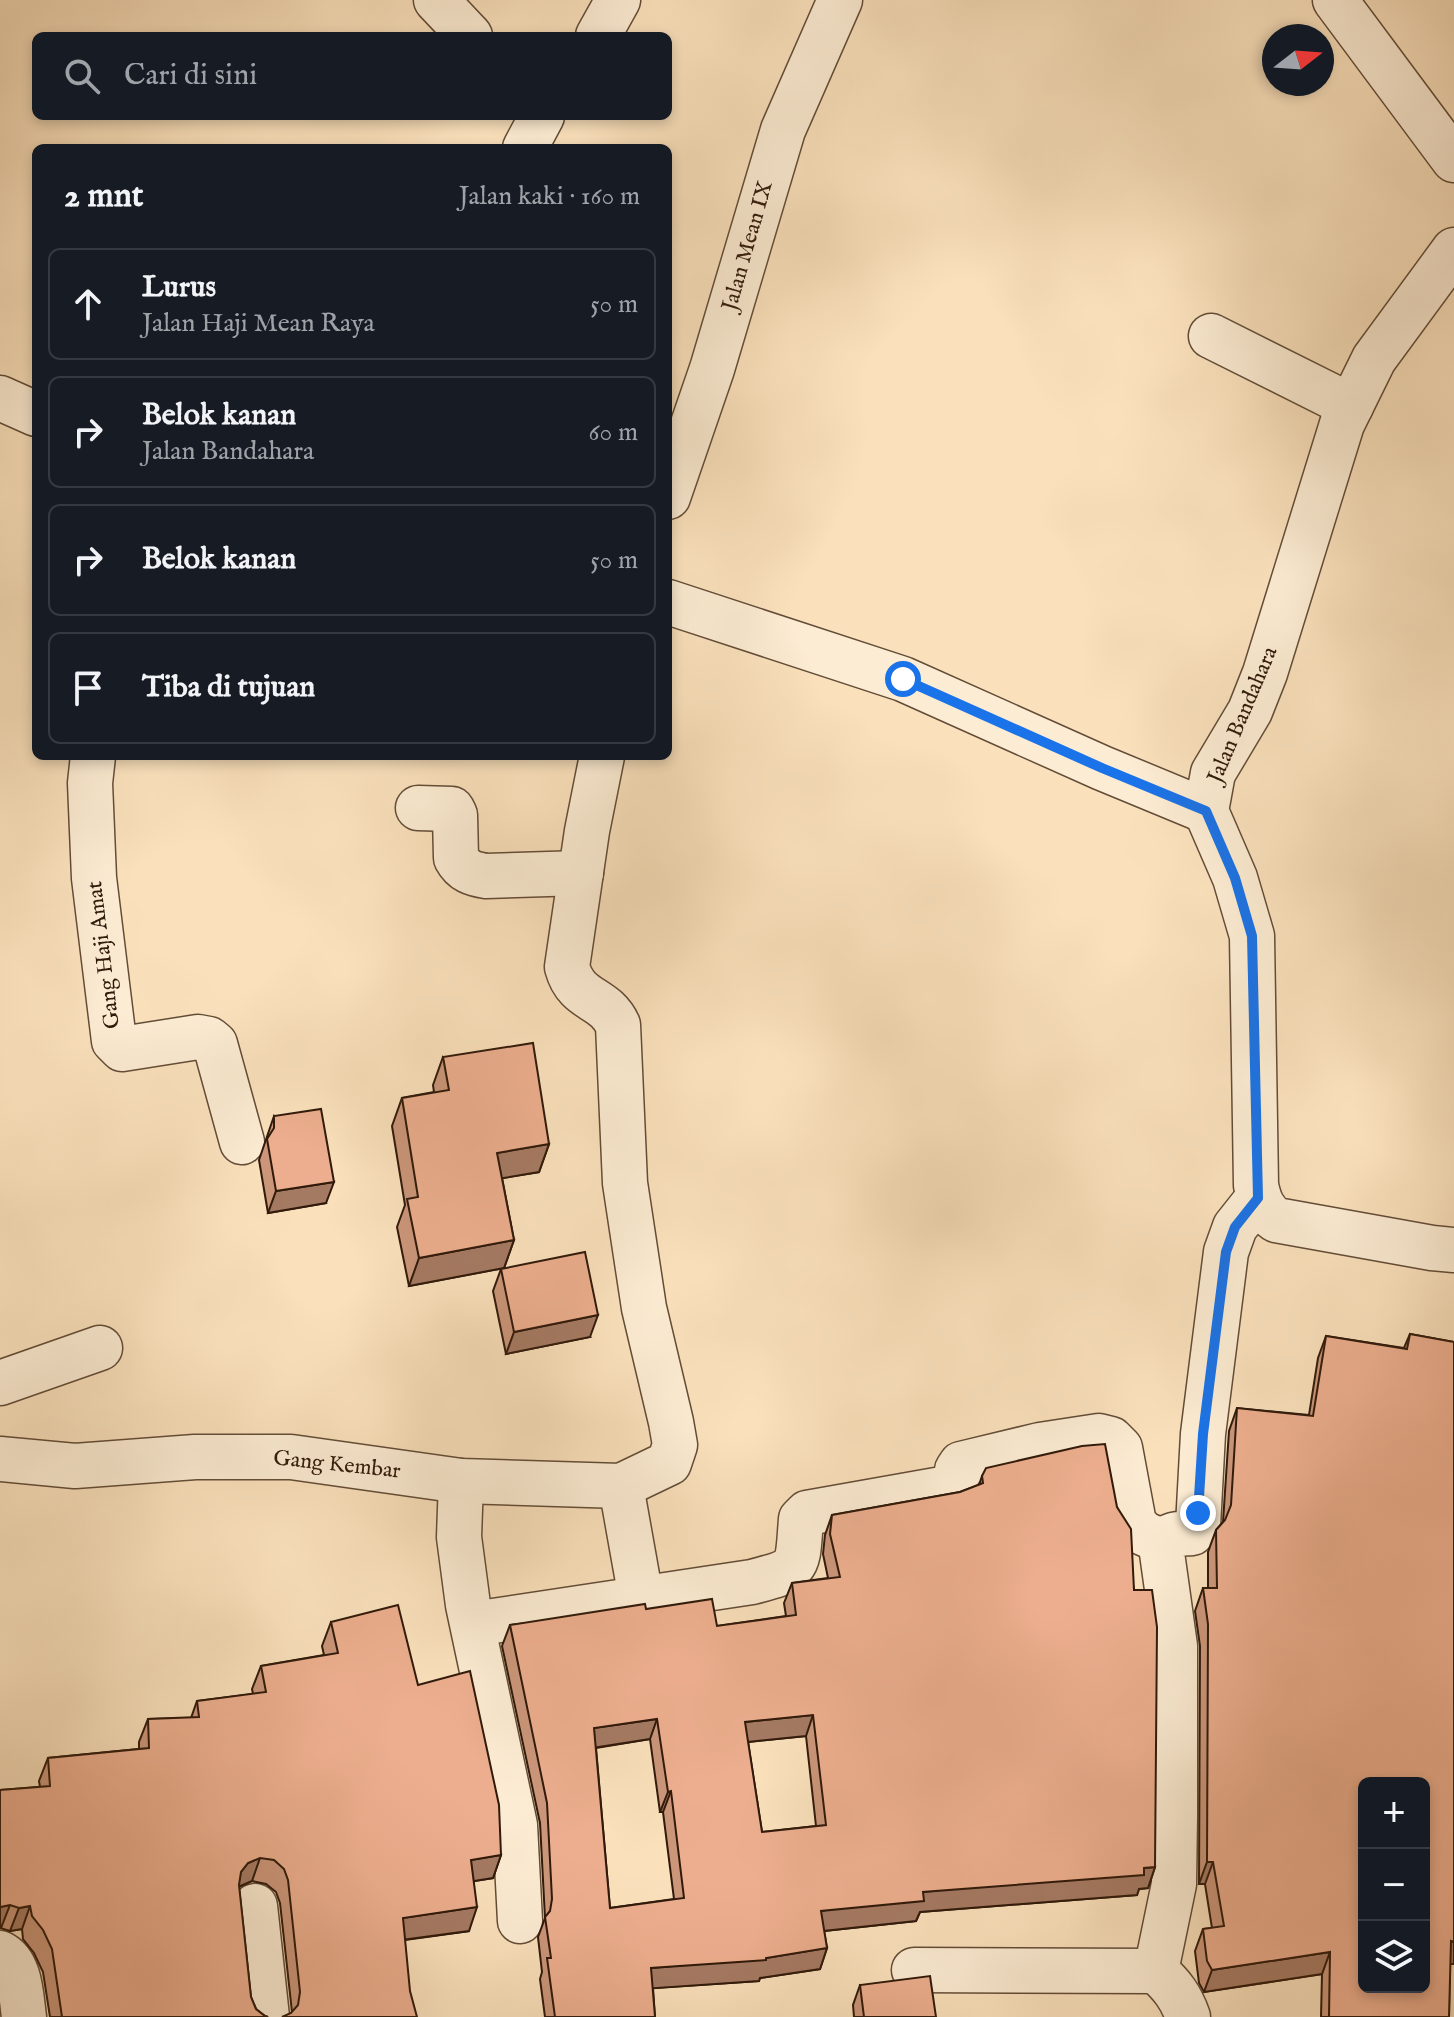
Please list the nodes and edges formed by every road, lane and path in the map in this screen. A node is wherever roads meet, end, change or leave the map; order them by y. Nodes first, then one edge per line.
1 (436, 0) edge
2 (618, 0) edge
3 (840, 0) edge
4 (1335, 0) edge
5 (466, 32) edge
6 (600, 32) edge
7 (540, 120) edge
8 (527, 144) edge
9 (1454, 160) edge
10 (1454, 250) edge
11 (1211, 336) dead end
12 (0, 398) edge
13 (1351, 406) junction
14 (32, 412) edge
15 (672, 485) edge
16 (672, 603) edge
17 (93, 760) edge
18 (601, 760) edge
19 (418, 808) dead end
20 (1206, 811) junction
21 (581, 873) junction
22 (242, 1142) dead end
23 (1258, 1198) junction
24 (1454, 1250) edge
25 (100, 1348) dead end
26 (0, 1383) edge
27 (0, 1459) edge
28 (461, 1481) junction
29 (621, 1486) junction
30 (1163, 1542) junction
31 (641, 1598) junction
32 (473, 1624) junction
33 (255, 1906) dead end
34 (520, 1921) dead end
35 (0, 1953) edge
36 (914, 1970) dead end
37 (1156, 1971) junction
38 (24, 2017) edge
39 (267, 2017) edge
40 (1188, 2017) edge

1 - 5 street
2 - 6 street
3 - 15 street, Jalan Mean IX
4 - 9 street
7 - 8 street
10 - 13 street, Jalan Bandahara
11 - 13 street
12 - 14 street
13 - 20 street, Jalan Bandahara
16 - 20 street
17 - 22 street, Gang Haji Amat
18 - 21 street
19 - 21 street
20 - 23 street, Jalan Bandahara
21 - 29 street, Gang Kembar
23 - 24 street
23 - 30 street
25 - 26 street
27 - 28 street, Gang Kembar
28 - 29 street, Gang Kembar
28 - 32 street
29 - 31 street
30 - 31 street
30 - 37 street
31 - 32 street
32 - 34 street
33 - 39 street
35 - 38 street
36 - 37 street
37 - 40 street

